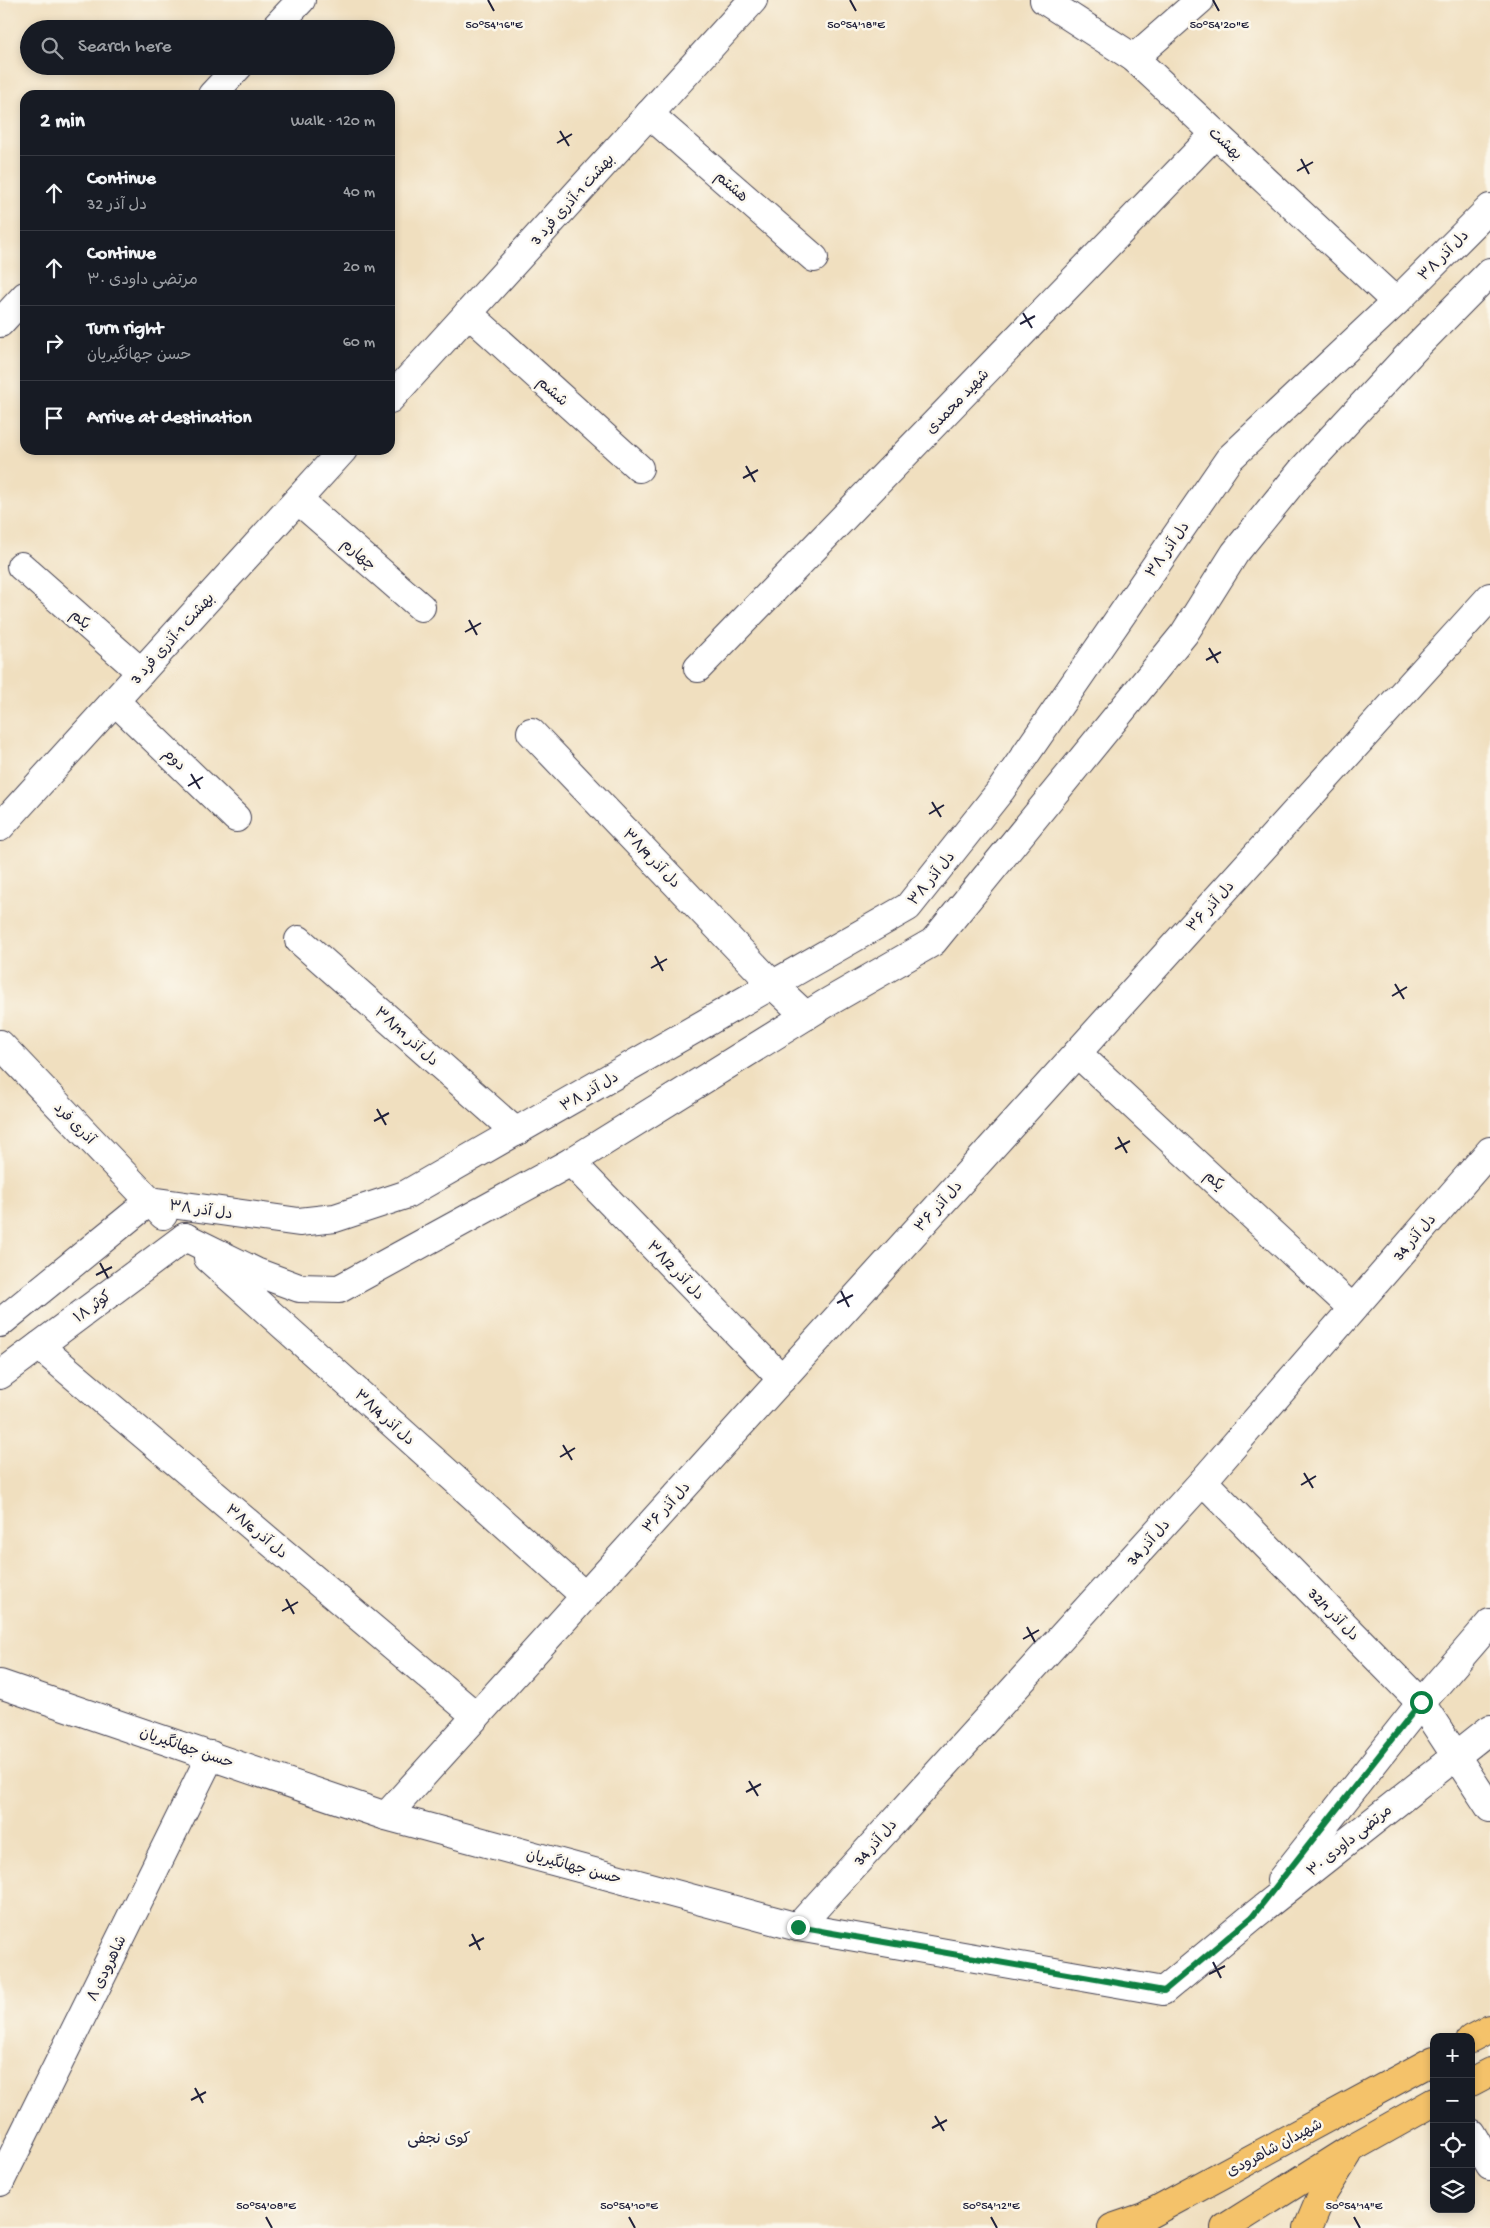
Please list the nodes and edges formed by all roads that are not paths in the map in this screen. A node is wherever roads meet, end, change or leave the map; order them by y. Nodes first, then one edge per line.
1 (301, 0) edge
2 (753, 0) edge
3 (1044, 0) edge
4 (1200, 0) edge
5 (282, 20) edge
6 (1134, 58) junction
7 (231, 75) edge
8 (217, 90) edge
9 (649, 114) junction
10 (1215, 134) junction
11 (1490, 208) edge
12 (814, 258) dead end
13 (1490, 272) edge
14 (20, 301) edge
15 (1396, 302) junction
16 (468, 313) junction
17 (0, 323) edge
18 (395, 393) edge
19 (338, 455) edge
20 (638, 468) dead end
21 (298, 500) junction
22 (21, 566) dead end
23 (1490, 597) edge
24 (420, 607) dead end
25 (698, 668) dead end
26 (141, 672) junction
27 (115, 701) junction
28 (531, 732) dead end
29 (236, 818) dead end
30 (0, 827) edge
31 (299, 940) dead end
32 (773, 985) junction
33 (806, 1016) junction
34 (0, 1044) edge
35 (1077, 1053) junction
36 (516, 1132) junction
37 (1490, 1152) edge
38 (571, 1162) junction
39 (150, 1201) junction
40 (185, 1237) junction
41 (1352, 1308) junction
42 (0, 1323) edge
43 (39, 1346) junction
44 (0, 1374) edge
45 (782, 1379) junction
46 (1203, 1481) junction
47 (585, 1596) junction
48 (1490, 1623) edge
49 (0, 1684) edge
50 (1421, 1702) junction
51 (476, 1716) junction
52 (1490, 1729) edge
53 (211, 1755) junction
54 (1454, 1756) junction
55 (1490, 1808) edge
56 (386, 1816) junction
57 (1252, 1917) junction
58 (798, 1927) junction
59 (1164, 1991) joint
60 (1490, 2029) edge
61 (1475, 2037) edge
62 (1430, 2062) edge
63 (1490, 2072) edge
64 (1475, 2080) edge
65 (1430, 2104) edge
66 (1475, 2141) edge
67 (1352, 2148) junction
68 (1490, 2166) edge
69 (0, 2182) edge
70 (1149, 2224) edge
71 (1112, 2228) edge
72 (1225, 2228) edge
73 (1308, 2228) edge

1 - 5 street
2 - 9 street, بهشت 1-آذری فرد 3
3 - 6 street, بهشت
4 - 6 street
6 - 10 street, بهشت
7 - 8 street
9 - 12 street, هشتم
9 - 16 street, بهشت 1-آذری فرد 3
10 - 15 street, بهشت
10 - 25 street, شهید محمدی
11 - 15 street, دل آذر ۳۸
13 - 33 street, دل آذر ۳۸
14 - 17 street
15 - 32 street, دل آذر ۳۸
16 - 18 street, بهشت 1-آذری فرد 3
16 - 20 street, ششم
19 - 21 street, بهشت 1-آذری فرد 3
21 - 24 street, چهارم
21 - 26 street, بهشت 1-آذری فرد 3
22 - 26 street, یکم
23 - 35 street, دل آذر ۳۶
26 - 27 street, بهشت 1-آذری فرد 3
27 - 29 street, دوم
27 - 30 street, بهشت 1-آذری فرد 3
28 - 32 street, دل آذر ۳۸/9
31 - 36 street, دل آذر ۳۸/11
32 - 33 street, دل آذر ۳۸/9
32 - 36 street, دل آذر ۳۸
33 - 38 street, دل آذر ۳۸
34 - 39 street, آذری فرد
35 - 41 street, یکم
35 - 45 street, دل آذر ۳۶
36 - 39 street, دل آذر ۳۸
37 - 41 street, دل آذر 34
38 - 40 street, دل آذر ۳۸
38 - 45 street, دل آذر ۳۸/2
39 - 40 street, آذری فرد
39 - 42 street
40 - 43 street, کوثر ۱۸
40 - 47 street, دل آذر ۳۸/4
41 - 46 street, دل آذر 34
43 - 44 street, کوثر ۱۸
43 - 51 street, دل آذر ۳۸/6
45 - 47 street, دل آذر ۳۶
46 - 50 street, دل آذر 32/1
46 - 58 street, دل آذر 34
47 - 51 street, دل آذر ۳۶
48 - 50 street
49 - 53 street, حسن جهانگیریان
50 - 54 street, دل آذر 32/1
50 - 57 street
51 - 56 street, دل آذر ۳۶
52 - 54 street, ۳۰ مرتضی داودی
53 - 56 street, حسن جهانگیریان
53 - 69 street, شاهرودی ۸
54 - 55 street, دل آذر 32/1
54 - 57 street, ۳۰ مرتضی داودی
56 - 58 street, حسن جهانگیریان
57 - 59 street, ۳۰ مرتضی داودی
58 - 59 street, حسن جهانگیریان
60 - 61 main road
62 - 70 main road, شهیدان شاهرودی
63 - 64 main road
65 - 67 main road
66 - 68 street
67 - 72 main road
67 - 73 main road
70 - 71 main road, شهیدان شاهرودی

